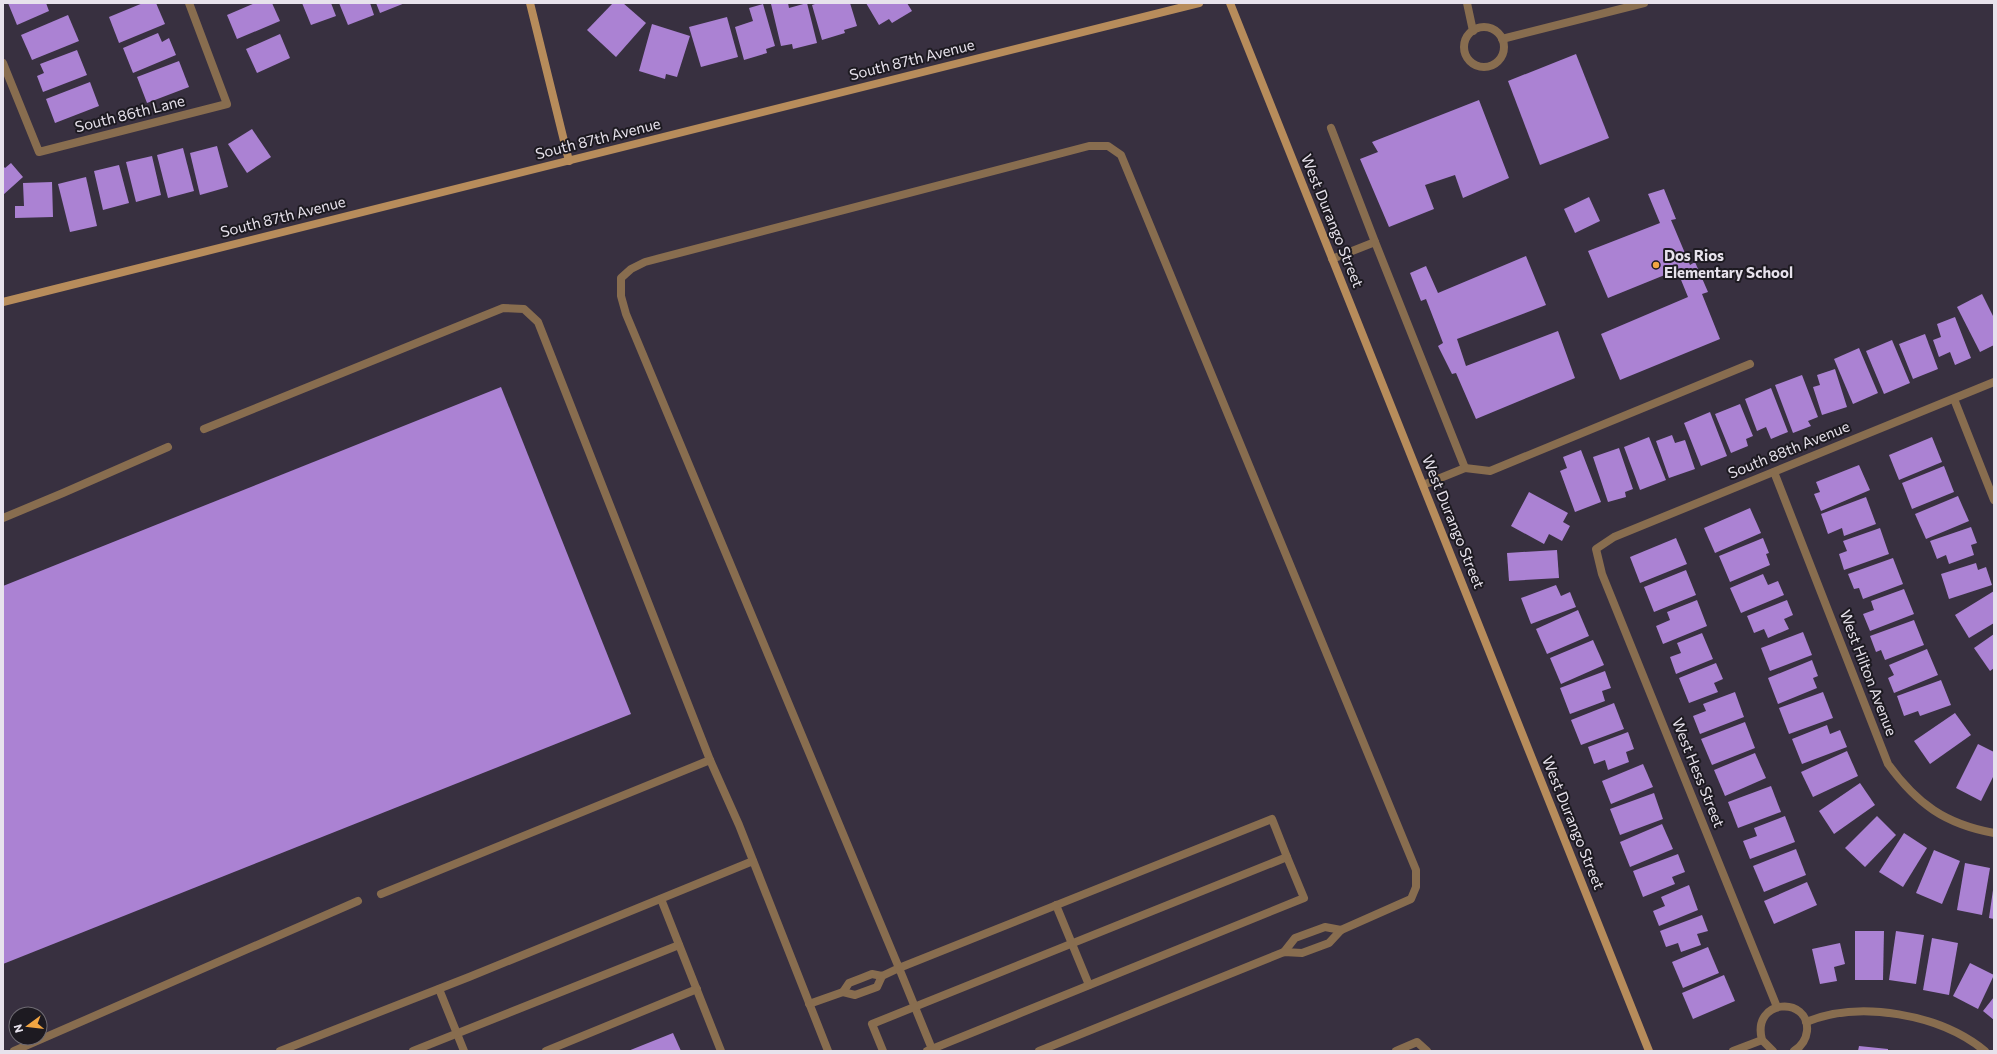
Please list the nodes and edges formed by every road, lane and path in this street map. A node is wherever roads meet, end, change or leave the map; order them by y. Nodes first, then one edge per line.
1 (189, 3) edge
2 (530, 3) edge
3 (1199, 3) edge
4 (1230, 3) edge
5 (1467, 3) edge
6 (1644, 3) edge
7 (1473, 31) junction
8 (1502, 39) junction
9 (3, 63) edge
10 (1331, 128) dead end
11 (569, 161) junction
12 (1375, 242) junction
13 (1332, 259) junction
14 (3, 302) edge
15 (1750, 364) dead end
16 (1994, 382) edge
17 (1954, 399) junction
18 (204, 430) dead end
19 (168, 447) dead end
20 (1465, 468) junction
21 (1774, 472) junction
22 (1423, 485) junction
23 (1994, 500) edge
24 (3, 518) edge
25 (1596, 549) joint
26 (710, 760) junction
27 (1994, 833) edge
28 (1287, 856) junction
29 (753, 861) junction
30 (381, 894) dead end
31 (661, 899) junction
32 (358, 901) dead end
33 (1056, 906) junction
34 (1341, 930) junction
35 (1072, 944) junction
36 (679, 945) junction
37 (1284, 952) junction
38 (899, 968) junction
39 (882, 976) junction
40 (1089, 985) junction
41 (439, 989) junction
42 (697, 990) junction
43 (843, 992) junction
44 (810, 1004) junction
45 (915, 1007) junction
46 (1777, 1007) junction
47 (1806, 1022) junction
48 (456, 1034) junction
49 (1762, 1040) junction
50 (930, 1050) edge
51 (14, 1051) edge
52 (280, 1051) edge
53 (413, 1051) edge
54 (464, 1051) edge
55 (546, 1051) edge
56 (721, 1051) edge
57 (828, 1051) edge
58 (883, 1051) edge
59 (1039, 1051) edge
60 (1396, 1051) edge
61 (1427, 1051) edge
62 (1649, 1051) edge
63 (1733, 1051) edge
64 (1773, 1051) edge
65 (1794, 1051) edge
66 (1985, 1051) edge

1 - 9 street, South 86th Lane
2 - 11 street
3 - 11 street, South 87th Avenue
4 - 13 street, West Durango Street
5 - 7 street
6 - 8 street
7 - 8 street
7 - 8 street
10 - 12 street
11 - 14 street, South 87th Avenue
12 - 13 street
12 - 20 street
13 - 22 street, West Durango Street
15 - 20 street
16 - 17 street, South 88th Avenue
17 - 21 street, South 88th Avenue
17 - 23 street
18 - 26 street
19 - 24 street
20 - 22 street
21 - 25 street, South 88th Avenue
21 - 27 street, West Hilton Avenue
22 - 62 street, West Durango Street
25 - 46 street, West Hess Street
26 - 29 street
26 - 30 street
28 - 33 street
28 - 35 street
28 - 40 street
29 - 31 street
29 - 44 street
31 - 36 street
31 - 41 street
32 - 51 street
33 - 35 street
33 - 38 street
34 - 37 street
34 - 37 street
34 - 38 street
35 - 40 street
35 - 45 street
36 - 42 street
36 - 48 street
37 - 59 street
38 - 39 street
38 - 45 street
39 - 43 street
39 - 43 street
40 - 50 street
41 - 48 street
41 - 52 street
42 - 55 street
42 - 56 street
43 - 44 street
44 - 57 street
45 - 50 street
45 - 58 street
46 - 47 street
46 - 49 street
47 - 65 street
47 - 66 street
48 - 53 street
48 - 54 street
49 - 63 street
49 - 64 street
60 - 61 street

